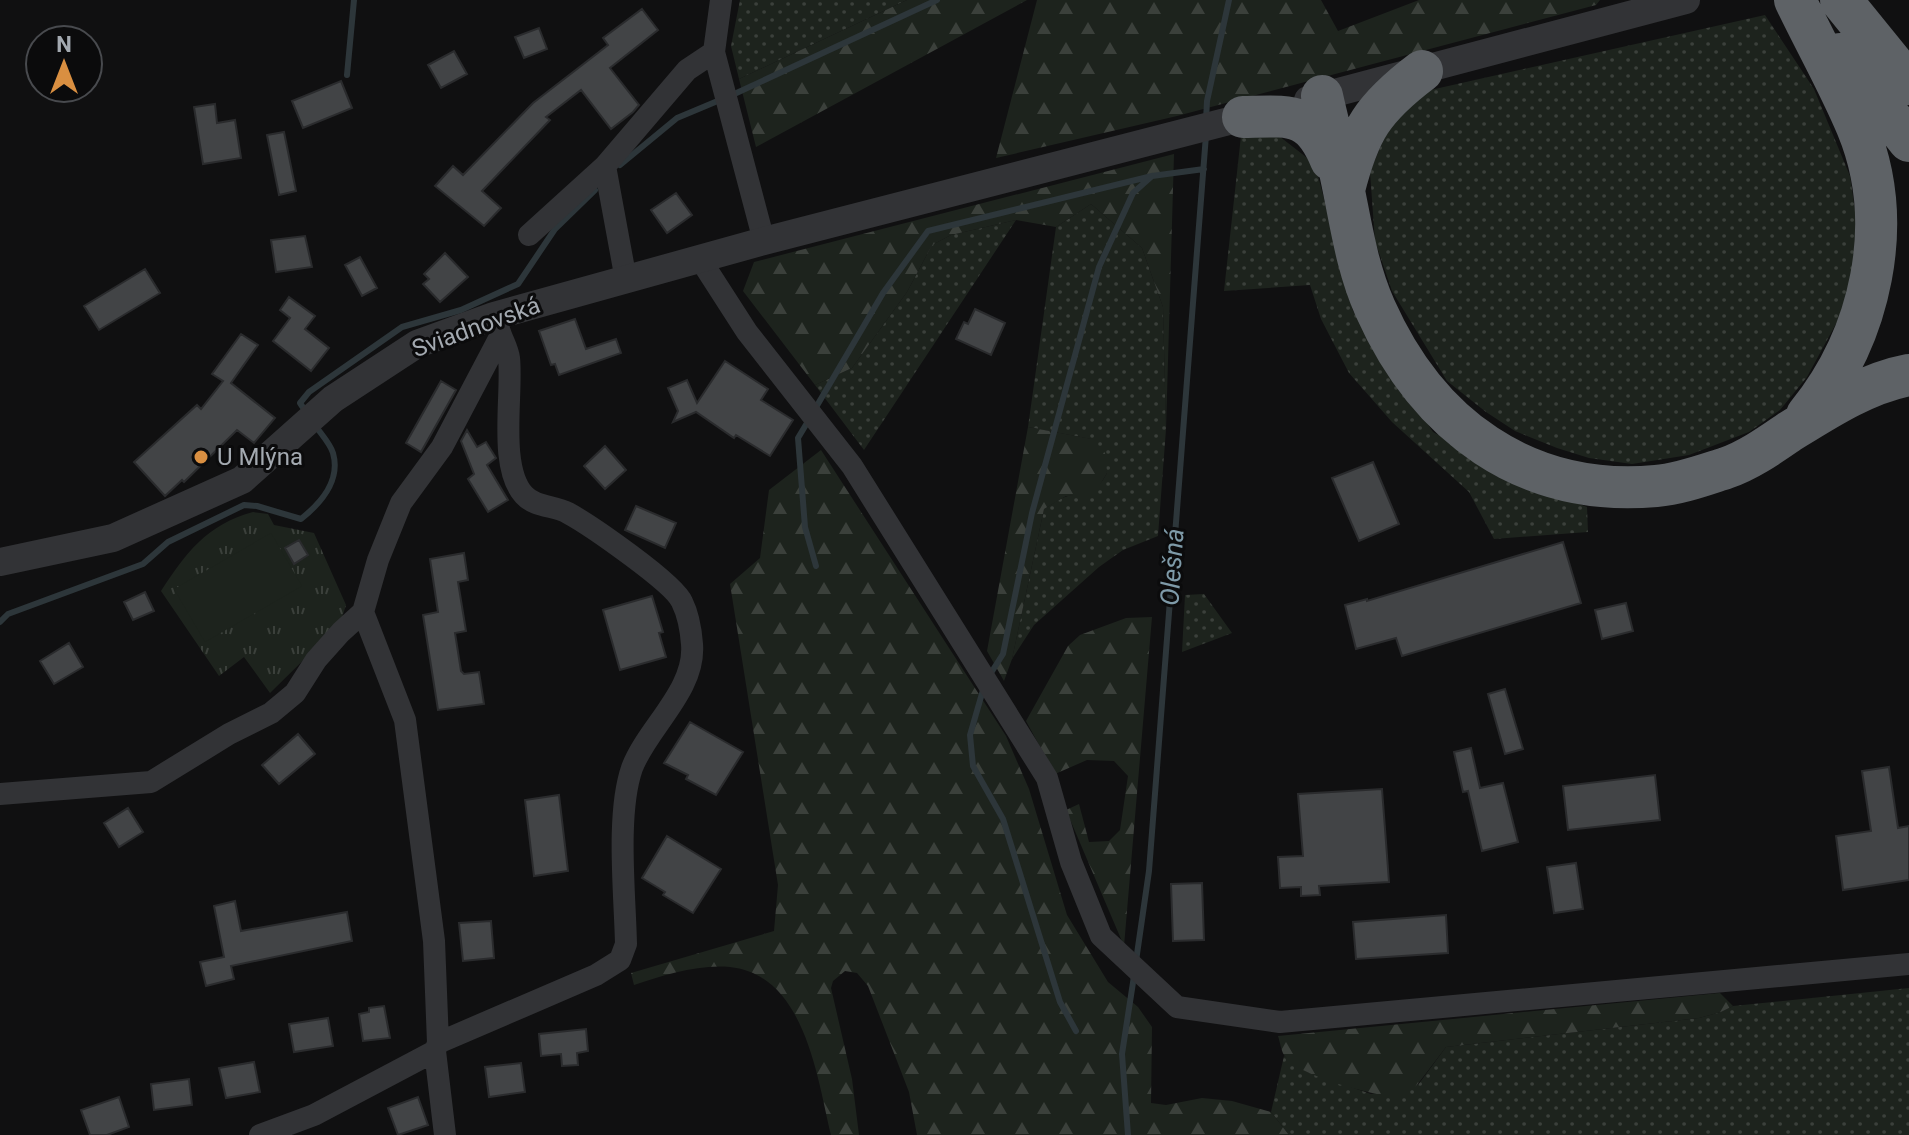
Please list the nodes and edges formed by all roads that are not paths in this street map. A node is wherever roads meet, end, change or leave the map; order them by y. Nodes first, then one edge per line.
1 (721, 0) edge
2 (1796, 0) edge
3 (1841, 0) edge
4 (1673, 3) edge
5 (714, 52) junction
6 (1422, 71) junction
7 (1909, 84) edge
8 (1322, 96) junction
9 (1243, 117) junction
10 (1909, 141) edge
11 (605, 175) junction
12 (1344, 191) junction
13 (529, 235) dead end
14 (764, 241) junction
15 (700, 259) junction
16 (626, 280) junction
17 (498, 326) junction
18 (1909, 375) edge
19 (1796, 428) junction
20 (0, 562) edge
21 (363, 612) junction
22 (0, 794) edge
23 (1909, 964) edge
24 (436, 1047) junction
25 (260, 1135) edge
26 (445, 1135) edge

1 - 5 street
2 - 10 highway
2 - 19 highway
3 - 7 highway
4 - 6 street, Sviadnovská
5 - 11 street
5 - 14 street
6 - 8 street, Sviadnovská
6 - 12 highway
8 - 9 street, Sviadnovská
8 - 12 highway
9 - 12 highway
9 - 14 street, Sviadnovská
11 - 13 street
11 - 16 street
12 - 19 highway
14 - 15 street, Sviadnovská
15 - 16 street, Sviadnovská
15 - 23 street
16 - 17 street, Sviadnovská
17 - 20 street, Sviadnovská
17 - 21 street
17 - 24 street
18 - 19 highway
21 - 22 street
21 - 24 street
24 - 25 street
24 - 26 street

